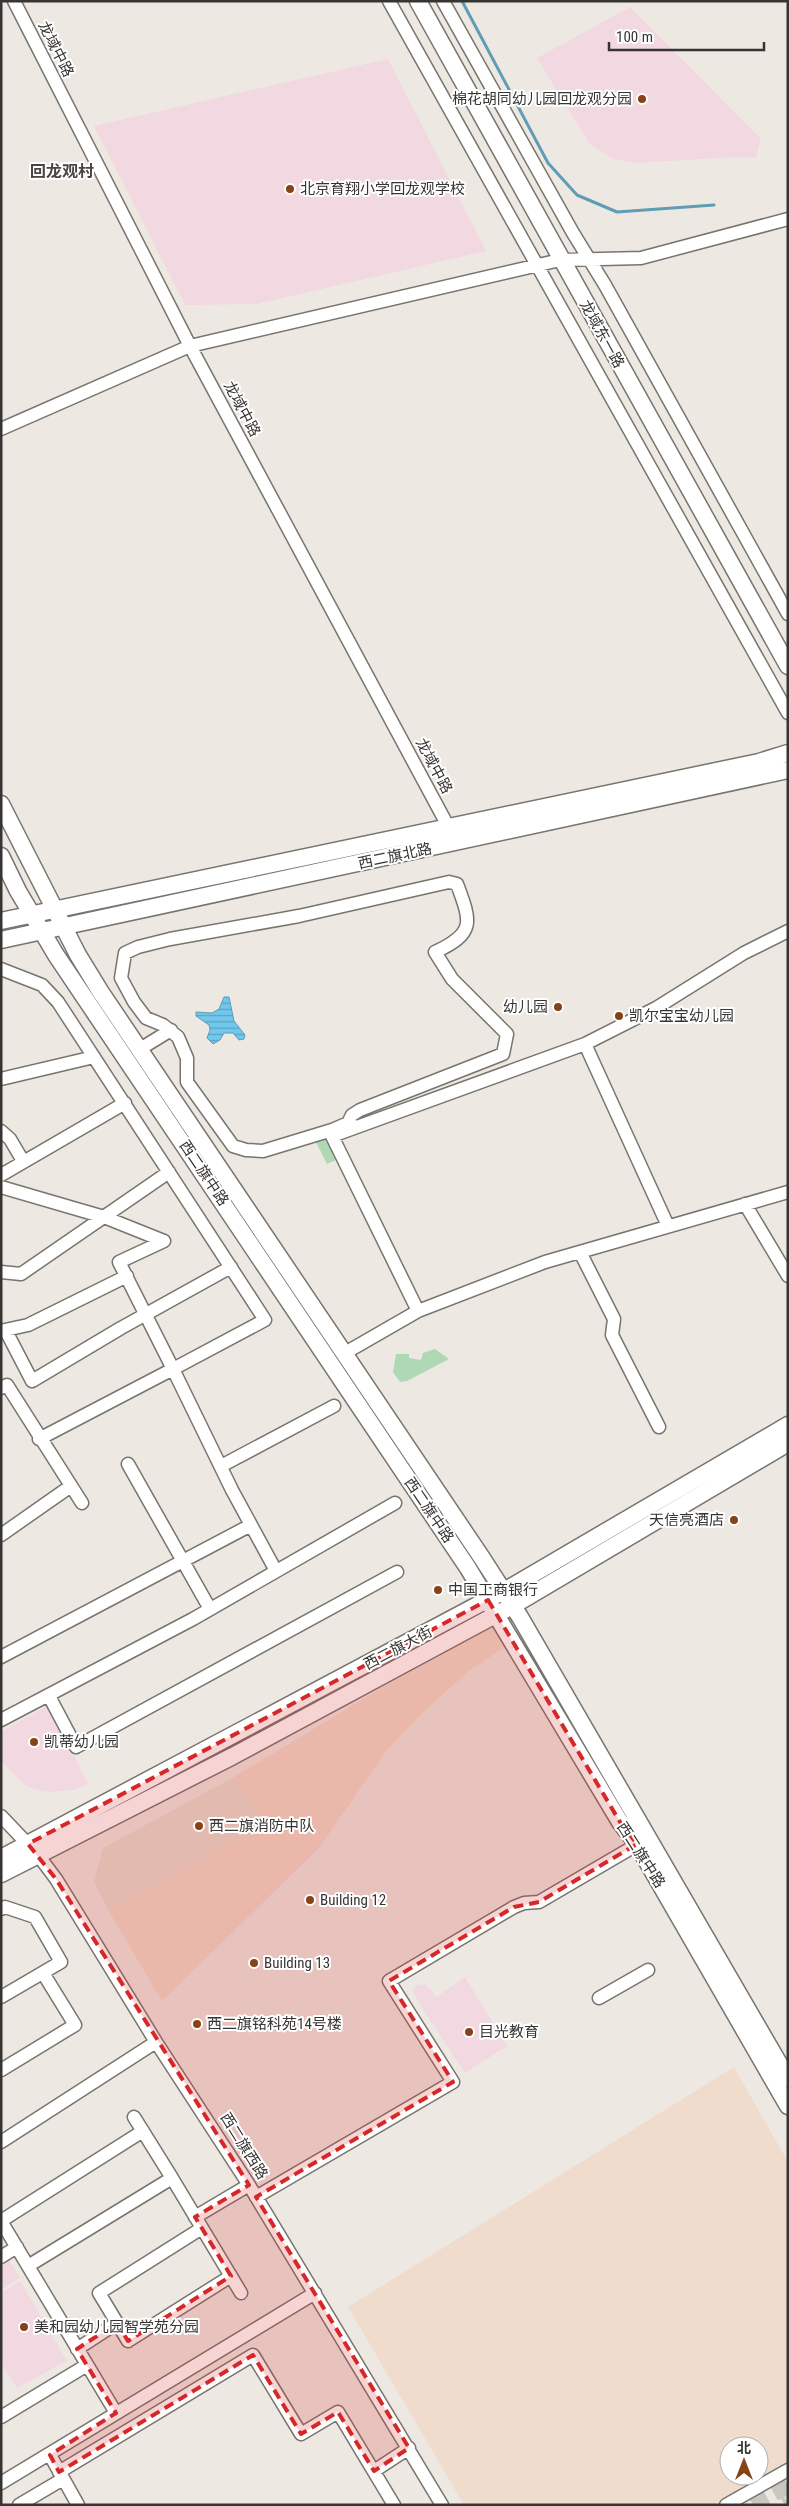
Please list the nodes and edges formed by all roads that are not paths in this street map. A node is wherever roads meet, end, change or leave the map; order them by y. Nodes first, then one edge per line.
1 (14, 1) edge
2 (389, 1) edge
3 (418, 1) edge
4 (444, 1) edge
5 (788, 219) edge
6 (560, 260) junction
7 (537, 265) junction
8 (190, 346) junction
9 (1, 429) edge
10 (788, 614) edge
11 (788, 666) edge
12 (788, 713) edge
13 (788, 753) edge
14 (788, 770) edge
15 (1, 804) edge
16 (449, 828) junction
17 (1, 856) edge
18 (55, 910) junction
19 (31, 915) junction
20 (1, 921) edge
21 (64, 926) junction
22 (788, 931) edge
23 (43, 932) junction
24 (1, 940) edge
25 (1, 969) edge
26 (171, 1030) junction
27 (585, 1044) junction
28 (140, 1048) junction
29 (94, 1057) junction
30 (1, 1079) edge
31 (125, 1103) junction
32 (1, 1131) edge
33 (23, 1160) junction
34 (168, 1172) junction
35 (1, 1175) edge
36 (1, 1187) edge
37 (788, 1192) edge
38 (745, 1204) junction
39 (104, 1217) junction
40 (668, 1226) junction
41 (580, 1252) junction
42 (231, 1267) junction
43 (1, 1272) edge
44 (127, 1276) junction
45 (788, 1276) edge
46 (418, 1311) junction
47 (146, 1314) junction
48 (4, 1331) edge
49 (345, 1353) junction
50 (173, 1369) junction
51 (1, 1388) edge
52 (334, 1406) dead end
53 (788, 1426) edge
54 (660, 1427) dead end
55 (40, 1439) junction
56 (788, 1443) edge
57 (128, 1464) dead end
58 (221, 1466) junction
59 (71, 1486) junction
60 (82, 1503) dead end
61 (395, 1503) dead end
62 (251, 1525) junction
63 (1, 1535) edge
64 (183, 1561) junction
65 (276, 1572) junction
66 (397, 1572) dead end
67 (504, 1591) junction
68 (512, 1606) junction
69 (492, 1607) junction
70 (210, 1609) junction
71 (1, 1657) edge
72 (49, 1696) junction
73 (1, 1720) edge
74 (1, 1816) edge
75 (643, 1841) junction
76 (33, 1850) junction
77 (1, 1858) edge
78 (1, 1874) edge
79 (1, 1909) edge
80 (648, 1970) dead end
81 (43, 1973) junction
82 (1, 1997) edge
83 (600, 1998) dead end
84 (156, 2042) junction
85 (1, 2070) edge
86 (788, 2080) edge
87 (788, 2106) edge
88 (134, 2117) dead end
89 (143, 2131) junction
90 (1, 2142) edge
91 (172, 2178) junction
92 (249, 2185) junction
93 (256, 2197) junction
94 (199, 2223) junction
95 (17, 2247) junction
96 (1, 2257) edge
97 (28, 2266) junction
98 (231, 2276) junction
99 (241, 2293) dead end
100 (315, 2293) junction
101 (117, 2323) junction
102 (77, 2348) junction
103 (87, 2365) junction
104 (116, 2413) junction
105 (1, 2417) edge
106 (409, 2448) junction
107 (50, 2455) junction
108 (788, 2470) edge
109 (374, 2471) junction
110 (61, 2475) junction
111 (1, 2483) edge
112 (19, 2505) edge
113 (78, 2505) edge
114 (394, 2505) edge
115 (442, 2505) edge
116 (726, 2505) edge

1 - 8 street, 龙域中路
2 - 7 street
3 - 6 main road, 龙域东一路
4 - 10 street
5 - 6 street
6 - 7 street
6 - 11 main road, 龙域东一路
7 - 8 street
7 - 12 street
8 - 9 street
8 - 16 street, 龙域中路
13 - 16 main road, 西二旗北路
14 - 21 main road, 西二旗北路
15 - 18 main road, 西二旗中路
16 - 18 main road, 西二旗北路
17 - 19 main road, 西二旗中路
18 - 19 main road, 西二旗北路
18 - 21 main road, 西二旗中路
19 - 20 main road, 西二旗北路
19 - 23 main road, 西二旗中路
21 - 23 main road, 西二旗北路
21 - 28 main road, 西二旗中路
22 - 27 street
23 - 24 main road, 西二旗北路
23 - 69 main road, 西二旗中路
25 - 29 street
26 - 26 street
26 - 28 street
27 - 40 street
27 - 46 street
28 - 49 main road, 西二旗中路
29 - 30 street
29 - 31 street
31 - 33 street
31 - 34 street
32 - 33 street
33 - 35 street
34 - 39 street
34 - 42 street
36 - 39 street
37 - 38 street
38 - 40 street
38 - 45 street
39 - 43 street
39 - 44 street
40 - 41 street
41 - 46 street
41 - 54 street
42 - 47 street
42 - 50 street
44 - 47 street
44 - 48 street
46 - 49 street
47 - 48 street
47 - 50 street
49 - 67 main road, 西二旗中路
50 - 55 street
50 - 58 street
51 - 55 street
52 - 58 street
53 - 67 main road, 西二旗大街
55 - 59 street
56 - 68 main road, 西二旗大街
57 - 64 street
58 - 62 street
59 - 60 street
59 - 63 street
61 - 65 street
62 - 64 street
62 - 65 street
64 - 70 street
64 - 71 street
65 - 70 street
66 - 72 street
67 - 68 main road, 西二旗中路
67 - 69 main road, 西二旗大街
68 - 69 main road, 西二旗大街
68 - 75 main road, 西二旗中路
69 - 75 main road, 西二旗中路
69 - 76 main road, 西二旗大街
70 - 72 street
72 - 73 street
74 - 76 street, 西二旗西路
75 - 86 main road, 西二旗中路
75 - 87 main road, 西二旗中路
75 - 93 street
76 - 77 main road, 西二旗大街
76 - 78 main road, 西二旗大街
76 - 84 street, 西二旗西路
79 - 81 street
80 - 83 street
81 - 82 street
81 - 85 street
84 - 90 street
84 - 92 street, 西二旗西路
88 - 89 street
89 - 91 street
89 - 95 street
91 - 94 street
91 - 97 street
92 - 93 street, 西二旗西路
92 - 94 street
93 - 100 street, 西二旗西路
94 - 98 street
94 - 101 street
95 - 96 street
95 - 97 street
97 - 102 street
98 - 99 street
98 - 101 street
100 - 104 street
100 - 106 street, 西二旗西路
101 - 102 street
102 - 103 street
103 - 104 street
103 - 105 street
104 - 107 street
106 - 109 street
106 - 115 street, 西二旗西路
107 - 110 street
107 - 111 street
108 - 116 street
109 - 110 street
109 - 114 street
110 - 112 street
110 - 113 street

